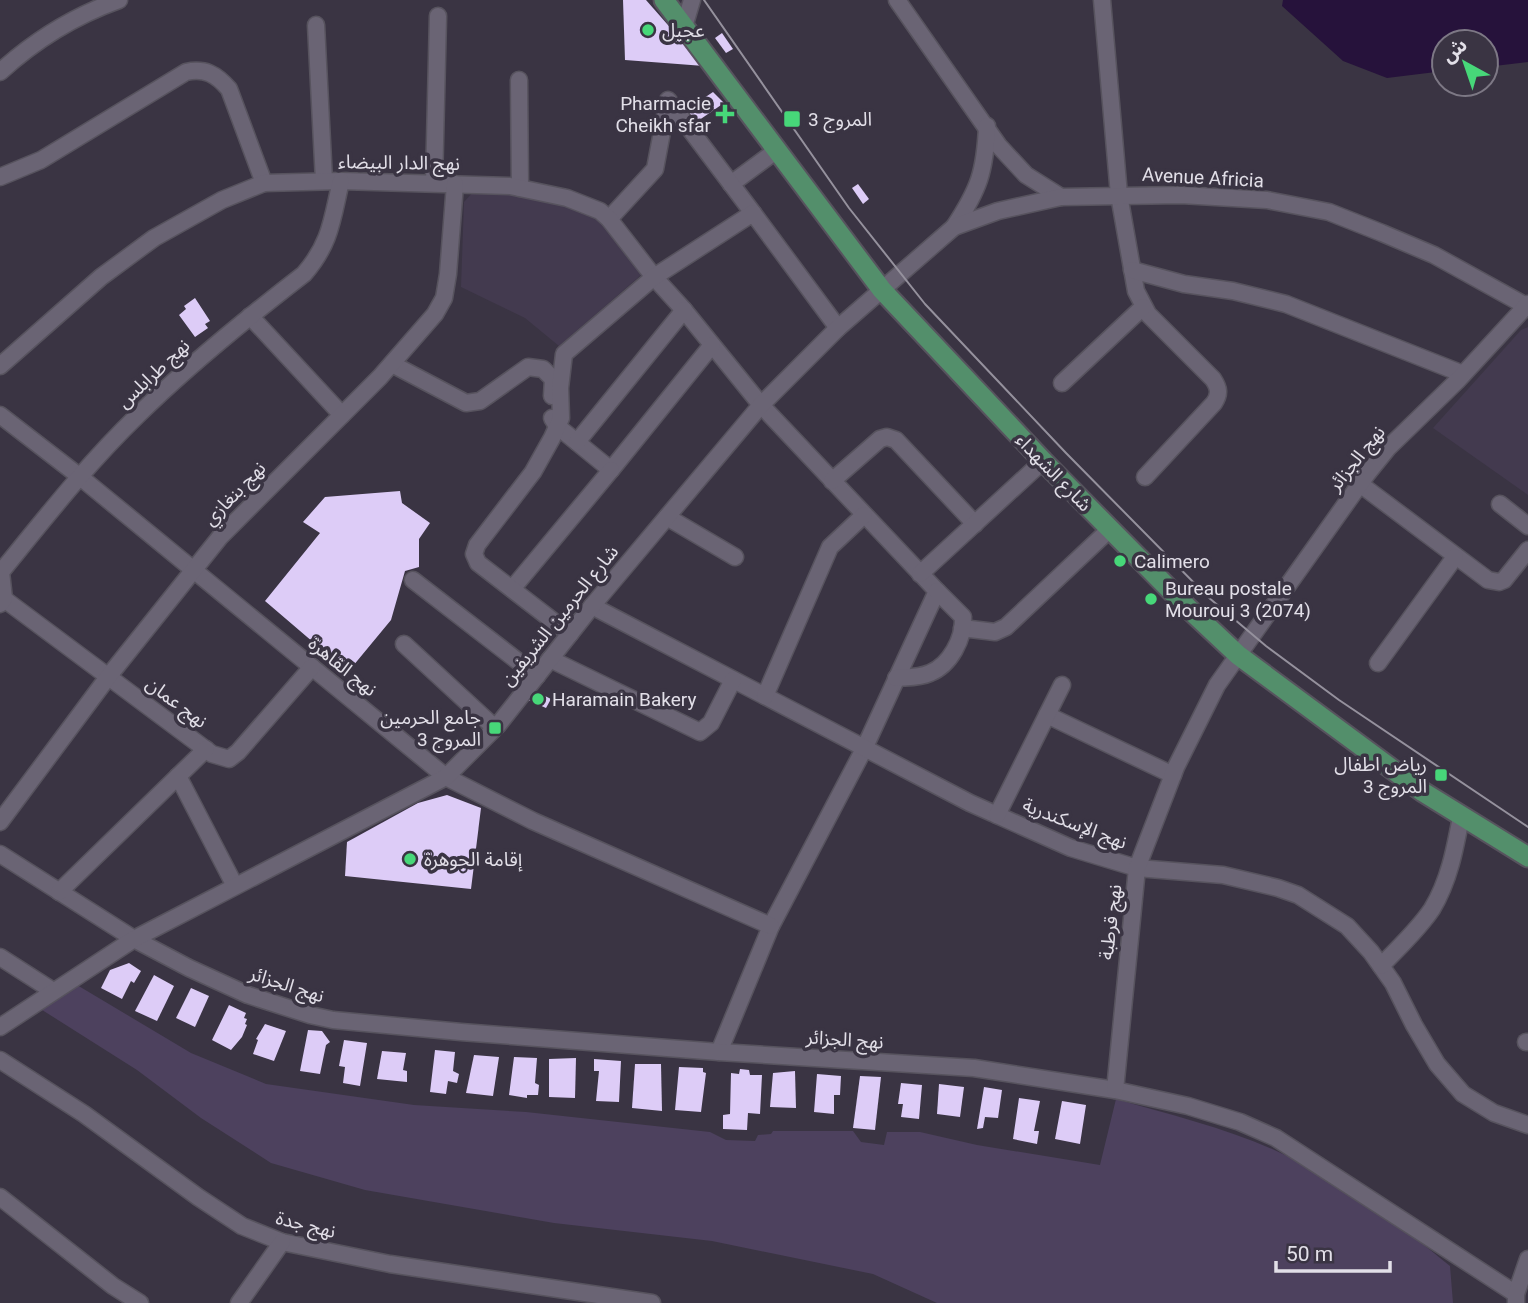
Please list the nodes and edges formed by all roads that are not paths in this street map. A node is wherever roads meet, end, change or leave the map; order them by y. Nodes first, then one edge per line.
1 (119, 0) edge
2 (664, 0) edge
3 (692, 0) edge
4 (897, 0) edge
5 (1102, 0) edge
6 (438, 16) dead end
7 (316, 25) dead end
8 (684, 27) junction
9 (0, 72) edge
10 (519, 80) dead end
11 (987, 127) junction
12 (777, 150) junction
13 (0, 177) edge
14 (332, 181) junction
15 (264, 183) junction
16 (434, 183) junction
17 (455, 184) junction
18 (731, 184) junction
19 (520, 188) junction
20 (1119, 195) junction
21 (1061, 197) junction
22 (753, 213) junction
23 (609, 219) junction
24 (954, 227) junction
25 (1132, 270) junction
26 (654, 277) junction
27 (882, 290) junction
28 (1528, 306) edge
29 (1143, 307) junction
30 (684, 310) junction
31 (250, 316) junction
32 (838, 328) junction
33 (712, 345) junction
34 (392, 364) junction
35 (0, 366) edge
36 (1463, 374) junction
37 (1062, 383) dead end
38 (761, 405) junction
39 (0, 415) edge
40 (342, 415) junction
41 (557, 426) junction
42 (577, 442) junction
43 (1043, 461) junction
44 (611, 470) junction
45 (79, 476) junction
46 (1145, 477) dead end
47 (832, 481) junction
48 (1360, 485) junction
49 (1500, 504) dead end
50 (864, 515) junction
51 (667, 517) junction
52 (975, 524) junction
53 (1528, 526) edge
54 (1110, 529) junction
55 (1528, 550) edge
56 (735, 557) dead end
57 (1455, 557) junction
58 (193, 570) junction
59 (1, 571) edge
60 (920, 574) junction
61 (413, 580) dead end
62 (512, 589) junction
63 (937, 591) junction
64 (2, 601) edge
65 (592, 606) junction
66 (962, 628) junction
67 (570, 634) junction
68 (404, 643) dead end
69 (1238, 655) junction
70 (551, 659) junction
71 (1378, 663) dead end
72 (312, 667) junction
73 (537, 676) junction
74 (108, 677) junction
75 (896, 678) junction
76 (733, 680) junction
77 (1062, 685) dead end
78 (765, 696) junction
79 (1047, 715) junction
80 (495, 728) junction
81 (206, 749) junction
82 (864, 749) junction
83 (1173, 775) junction
84 (178, 776) junction
85 (446, 777) junction
86 (997, 815) junction
87 (1461, 817) junction
88 (0, 822) edge
89 (0, 854) edge
90 (1528, 857) edge
91 (1137, 868) junction
92 (235, 886) junction
93 (59, 892) junction
94 (771, 926) junction
95 (134, 939) junction
96 (0, 957) edge
97 (1381, 966) junction
98 (53, 991) junction
99 (0, 1027) edge
100 (719, 1052) junction
101 (0, 1060) edge
102 (1115, 1090) junction
103 (1528, 1125) edge
104 (0, 1197) edge
105 (282, 1242) junction
106 (1528, 1259) edge
107 (1516, 1298) edge
108 (601, 1300) edge
109 (140, 1303) edge
110 (239, 1303) edge
111 (652, 1303) edge

1 - 9 street
2 - 8 main road, شارع الشهداء
3 - 8 street
4 - 11 street
5 - 20 street
6 - 16 street
7 - 14 street, نهج طرابلس
8 - 12 main road, شارع الشهداء
10 - 19 street
11 - 21 street
11 - 24 street
12 - 18 street
12 - 27 main road, شارع الشهداء
13 - 15 street
14 - 15 street, نهج الدار البيضاء
14 - 16 street, نهج الدار البيضاء
14 - 31 street, نهج طرابلس
15 - 35 street, نهج الدار البيضاء
16 - 17 street, نهج الدار البيضاء
17 - 19 street, نهج الدار البيضاء
17 - 34 street, نهج بنغازي
18 - 22 street
18 - 23 street
19 - 23 street, نهج الدار البيضاء
20 - 21 street, Avenue Africia
20 - 25 street
20 - 28 street, Avenue Africia
21 - 24 street, Avenue Africia
22 - 26 street
22 - 32 street
23 - 26 street, نهج الدار البيضاء
24 - 27 street, Avenue Africia
25 - 29 street
25 - 36 street
26 - 30 street, نهج الدار البيضاء
26 - 41 street
27 - 32 street, شارع الحرمين الشريفين
27 - 43 main road, شارع الشهداء
28 - 36 street, نهج الجزائر
29 - 37 street
29 - 46 street
30 - 33 street, نهج الدار البيضاء
30 - 42 street
31 - 40 street
31 - 45 street, نهج طرابلس
32 - 38 street, شارع الحرمين الشريفين
33 - 38 street, نهج الدار البيضاء
33 - 44 street
34 - 40 street, نهج بنغازي
34 - 41 street
36 - 48 street, نهج الجزائر
38 - 47 street, نهج الدار البيضاء
38 - 51 street, شارع الحرمين الشريفين
39 - 45 street, نهج القاهرة
40 - 58 street, نهج بنغازي
41 - 42 street
41 - 62 street
42 - 44 street
43 - 52 street
43 - 54 main road, شارع الشهداء
44 - 62 street
45 - 58 street, نهج القاهرة
45 - 59 street, نهج طرابلس
47 - 50 street, نهج الدار البيضاء
47 - 52 street
48 - 57 street
48 - 69 street, نهج الجزائر
49 - 53 street
50 - 60 street, نهج الدار البيضاء
50 - 78 street
51 - 56 street
51 - 65 street, شارع الحرمين الشريفين
52 - 60 street
54 - 66 street
54 - 69 main road, شارع الشهداء
55 - 57 street
57 - 71 street
58 - 72 street, نهج القاهرة
58 - 74 street, نهج بنغازي
59 - 64 street, نهج طرابلس
60 - 63 street, نهج الدار البيضاء
61 - 73 street
62 - 67 street
63 - 66 street, نهج الدار البيضاء
63 - 75 street
64 - 74 street, نهج عمان
65 - 67 street, شارع الحرمين الشريفين
65 - 76 street, نهج الإسكندرية
66 - 75 street
67 - 70 street, شارع الحرمين الشريفين
68 - 80 street
69 - 83 street, نهج قرطبة
69 - 87 main road, شارع الشهداء
70 - 73 street, شارع الحرمين الشريفين
70 - 76 street
72 - 81 street, نهج عمان
72 - 85 street, نهج القاهرة
73 - 80 street, شارع الحرمين الشريفين
74 - 81 street, نهج عمان
74 - 88 street, نهج بنغازي
75 - 82 street
76 - 78 street, نهج الإسكندرية
77 - 79 street
78 - 82 street, نهج الإسكندرية
79 - 83 street
79 - 86 street
80 - 85 street, شارع الحرمين الشريفين
81 - 84 street
82 - 86 street, نهج الإسكندرية
82 - 94 street
83 - 91 street, نهج قرطبة
84 - 92 street
84 - 93 street
85 - 92 street, شارع الحرمين الشريفين
85 - 94 street, نهج القاهرة
86 - 91 street, نهج الإسكندرية
87 - 90 main road, شارع الشهداء
87 - 97 street
89 - 93 street, نهج الجزائر
91 - 97 street, نهج الإسكندرية
91 - 102 street, نهج قرطبة
92 - 95 street, شارع الحرمين الشريفين
93 - 95 street, نهج الجزائر
94 - 100 street
95 - 98 street, شارع الحرمين الشريفين
95 - 100 street, نهج الجزائر
96 - 98 street
97 - 103 street, نهج الإسكندرية
98 - 99 street, شارع الحرمين الشريفين
100 - 102 street, نهج الجزائر
101 - 105 street, نهج جدة
102 - 107 street, نهج الجزائر
104 - 109 street
105 - 108 street, نهج جدة
105 - 110 street
106 - 107 street
108 - 111 street, نهج جدة

